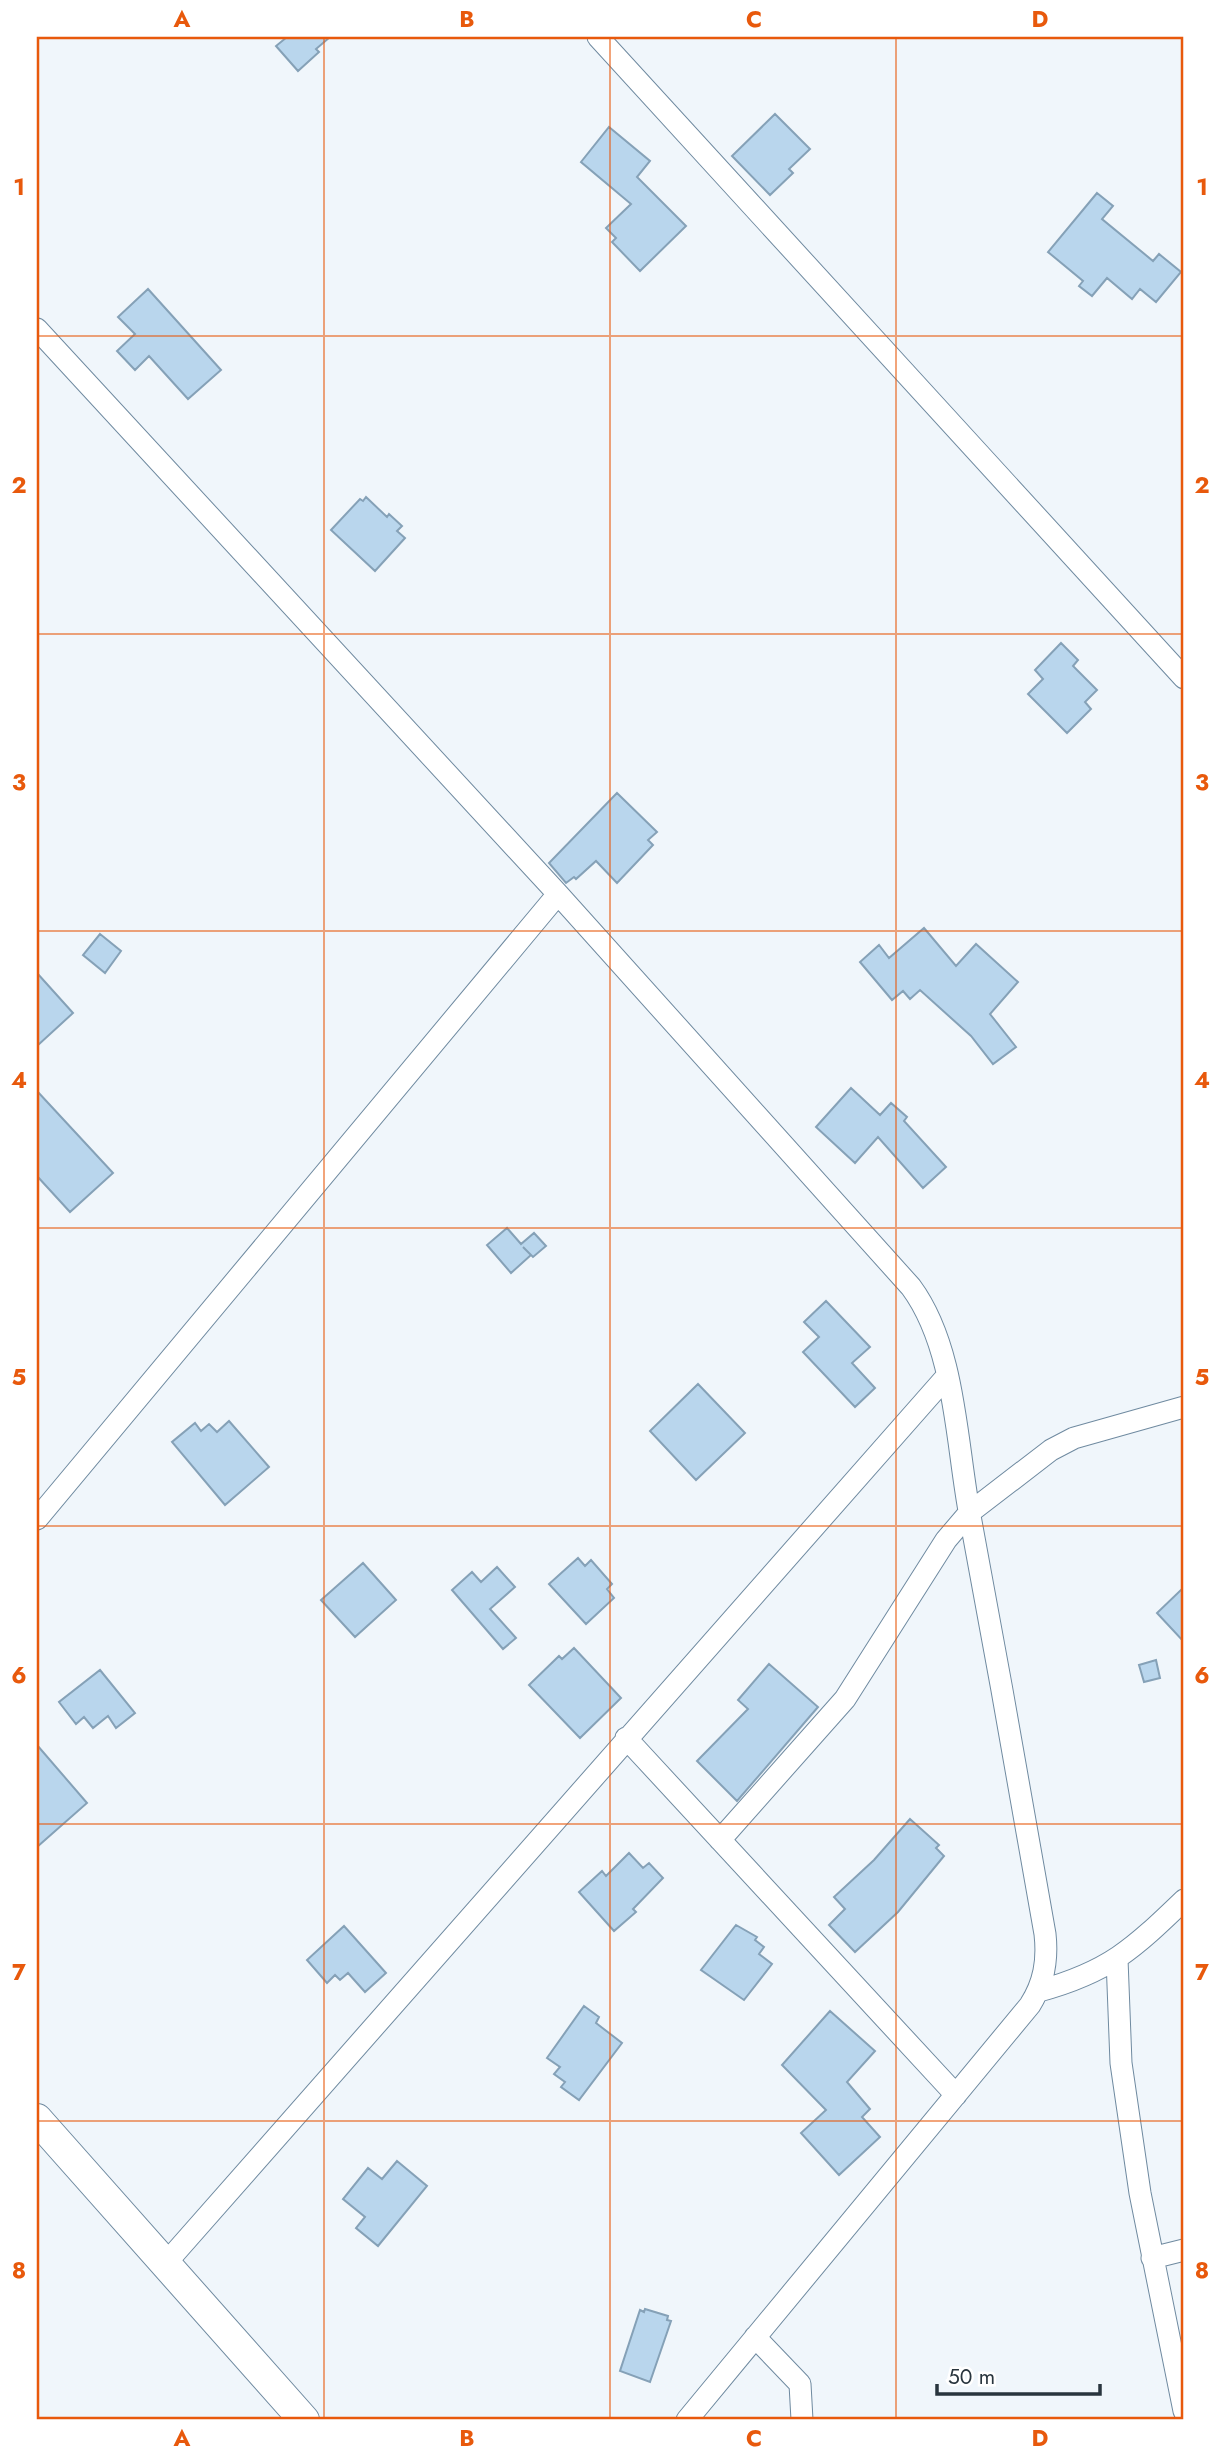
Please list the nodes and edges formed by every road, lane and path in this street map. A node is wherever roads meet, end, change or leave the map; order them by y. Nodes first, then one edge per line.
1 (598, 37) edge
2 (37, 329) edge
3 (1184, 678) edge
4 (558, 894) junction
5 (947, 1376) junction
6 (1184, 1407) edge
7 (969, 1513) junction
8 (37, 1519) edge
9 (626, 1738) junction
10 (720, 1840) junction
11 (1184, 1900) edge
12 (1117, 1959) junction
13 (1039, 1991) junction
14 (956, 2095) junction
15 (37, 2119) edge
16 (1184, 2250) edge
17 (1152, 2258) junction
18 (166, 2263) junction
19 (755, 2337) junction
20 (1184, 2411) edge
21 (304, 2420) edge
22 (687, 2420) edge
23 (802, 2420) edge

1 - 3 street
2 - 4 street
4 - 5 street
4 - 8 street
5 - 7 street
5 - 9 street
6 - 7 street
7 - 10 street
7 - 13 street
9 - 10 street
9 - 18 street
10 - 14 street
11 - 12 street
12 - 13 street
12 - 17 street
13 - 14 street
14 - 19 street
15 - 18 street
16 - 17 street
17 - 20 street
18 - 21 street
19 - 22 street
19 - 23 street

